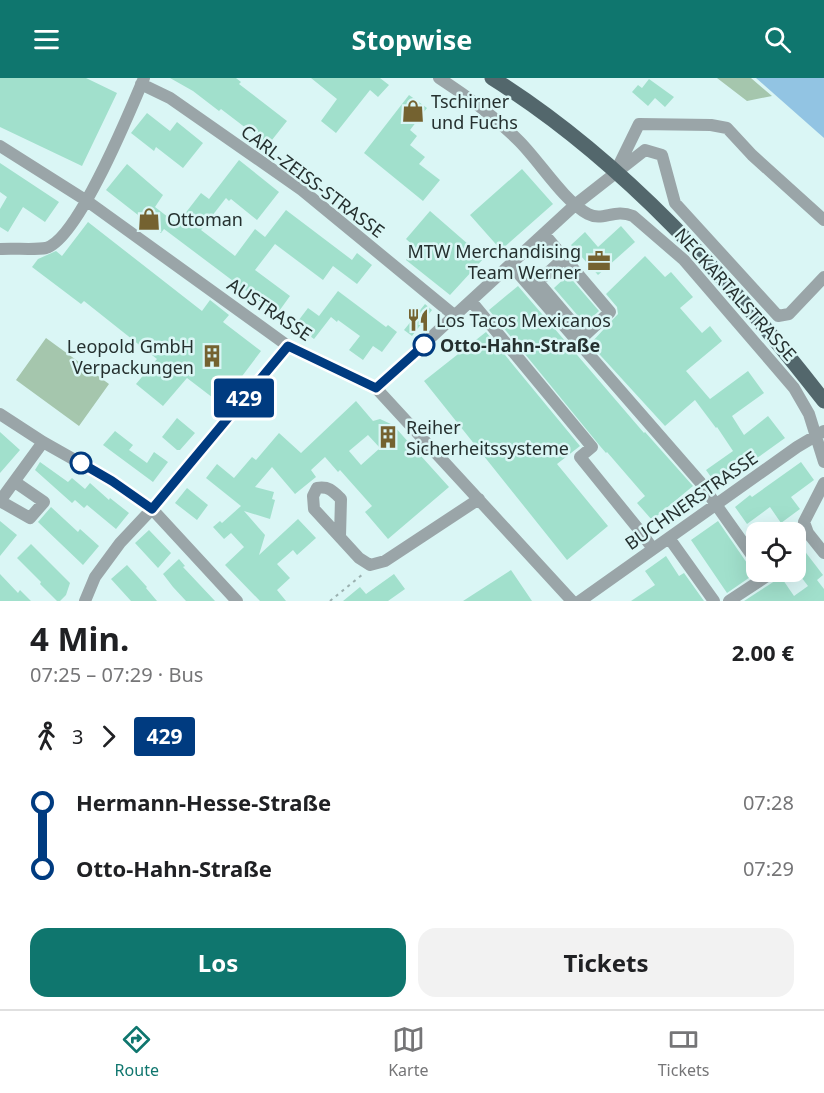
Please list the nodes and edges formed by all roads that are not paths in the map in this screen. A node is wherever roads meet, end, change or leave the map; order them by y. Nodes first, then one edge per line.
1 (439, 78) edge
2 (495, 80) edge
3 (143, 81) edge
4 (0, 146) edge
5 (616, 172) junction
6 (87, 201) junction
7 (576, 204) junction
8 (824, 220) edge
9 (544, 234) junction
10 (0, 249) edge
11 (564, 258) junction
12 (511, 265) junction
13 (824, 277) edge
14 (471, 301) junction
15 (456, 316) junction
16 (288, 346) junction
17 (376, 388) junction
18 (824, 401) edge
19 (0, 414) edge
20 (820, 433) edge
21 (43, 442) junction
22 (824, 462) edge
23 (15, 482) junction
24 (824, 483) edge
25 (479, 499) junction
26 (0, 501) edge
27 (716, 505) junction
28 (152, 509) junction
29 (340, 536) dead end
30 (669, 538) junction
31 (746, 547) edge
32 (652, 549) junction
33 (824, 553) edge
34 (758, 582) edge
35 (85, 601) edge
36 (237, 601) edge
37 (572, 601) edge
38 (580, 601) edge
39 (714, 601) edge
40 (729, 601) edge

1 - 7 street, NECKARTALSTRASSE
2 - 5 main road
3 - 6 street
3 - 15 street, CARL-ZEISS-STRASSE
4 - 6 street, AUSTRASSE
5 - 7 street
5 - 8 street
5 - 13 street
5 - 18 main road
6 - 10 street
6 - 16 street, AUSTRASSE
7 - 9 street
7 - 20 street, NECKARTALSTRASSE
9 - 11 street
9 - 12 street
11 - 11 street
12 - 14 street
12 - 27 street
14 - 15 street
14 - 32 street
15 - 17 street
16 - 17 street, AUSTRASSE
16 - 28 street
17 - 25 street, AUSTRASSE
19 - 21 street
20 - 22 street, NECKARTALSTRASSE
20 - 27 street, BUCHNERSTRASSE
21 - 23 street
21 - 28 street
23 - 26 street
23 - 26 street
24 - 33 street
25 - 29 street
25 - 37 street, AUSTRASSE
27 - 30 street, BUCHNERSTRASSE
27 - 31 street
28 - 35 street
28 - 36 street
30 - 32 street, BUCHNERSTRASSE
30 - 39 street
32 - 38 street, BUCHNERSTRASSE
34 - 40 street

